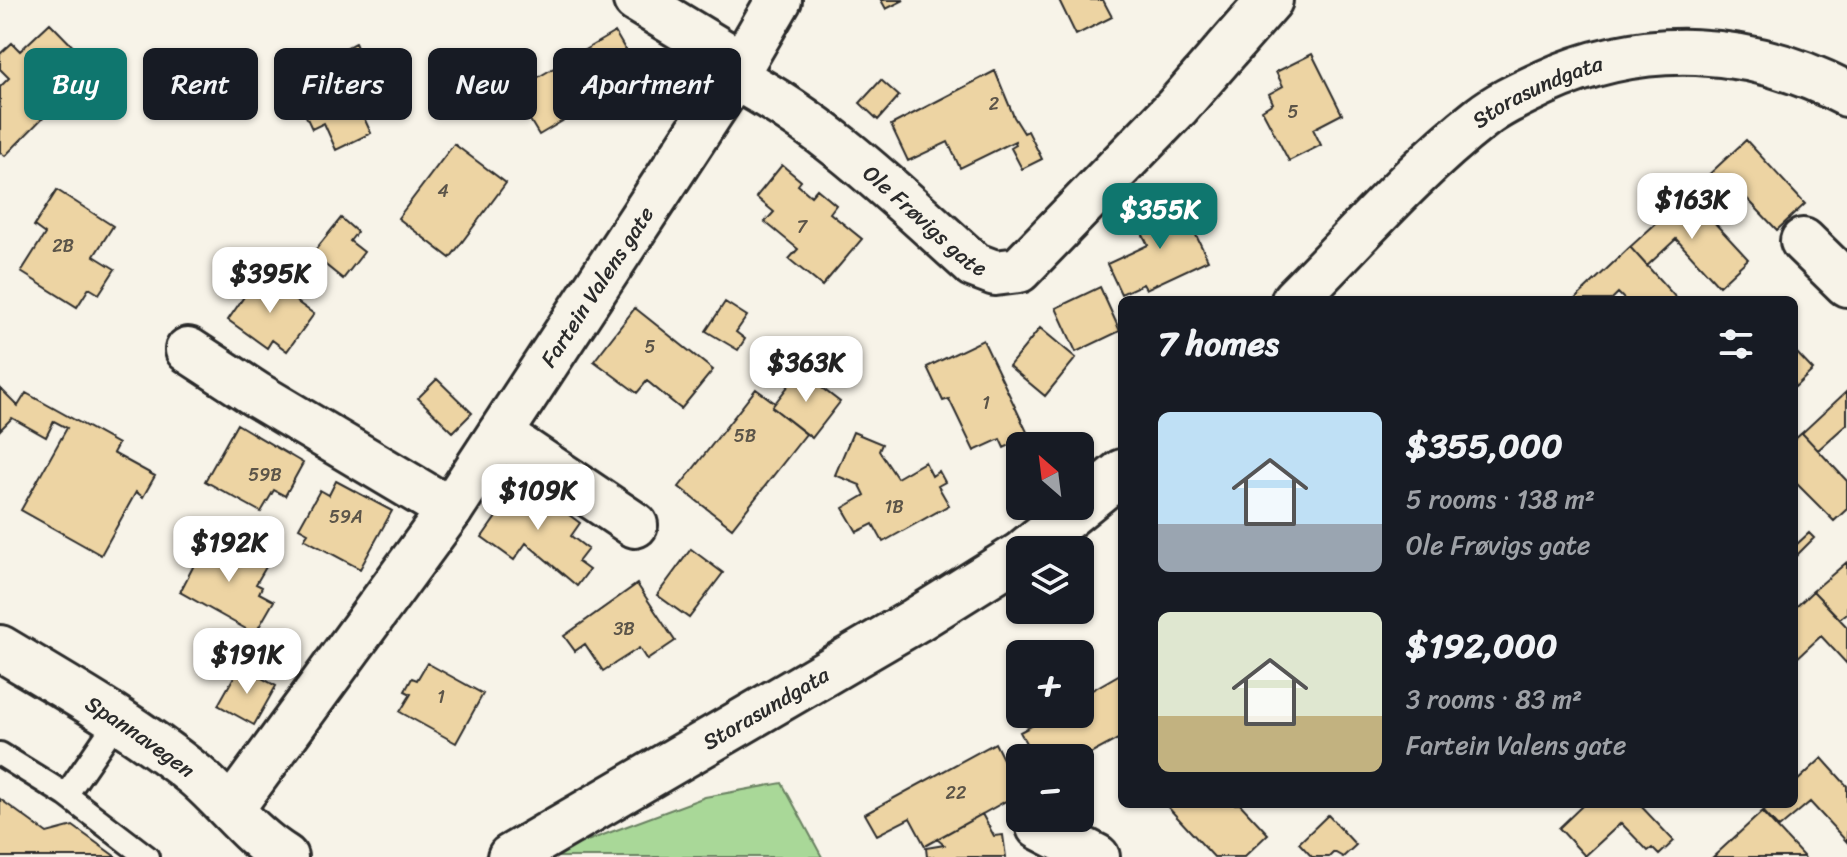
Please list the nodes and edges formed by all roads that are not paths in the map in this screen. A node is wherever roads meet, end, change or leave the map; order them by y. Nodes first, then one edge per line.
1 (636, 0) edge
2 (779, 0) edge
3 (1270, 0) edge
4 (706, 48) edge
5 (741, 65) edge
6 (741, 72) edge
7 (1847, 94) edge
8 (705, 120) edge
9 (1803, 241) dead end
10 (1847, 284) edge
11 (1298, 296) edge
12 (188, 350) dead end
13 (500, 434) junction
14 (1118, 475) edge
15 (450, 510) junction
16 (635, 525) dead end
17 (1043, 536) edge
18 (1006, 564) edge
19 (0, 648) edge
20 (119, 718) junction
21 (0, 754) edge
22 (66, 795) junction
23 (231, 809) junction
24 (1049, 832) edge
25 (273, 853) edge
26 (147, 857) edge
27 (510, 857) edge
28 (1097, 857) edge

1 - 4 street
2 - 5 street, Fartein Valens gate
3 - 6 street, Ole Frøvigs gate
7 - 11 street, Storasundgata
8 - 13 street, Fartein Valens gate
9 - 10 street
12 - 15 street
13 - 15 street, Fartein Valens gate
13 - 16 street
14 - 17 street
15 - 23 street, Fartein Valens gate
18 - 27 street, Storasundgata
19 - 20 street, Spannavegen
20 - 22 lane
20 - 23 street, Spannavegen
21 - 22 lane
22 - 26 lane
23 - 25 street, Spannavegen
24 - 28 street

